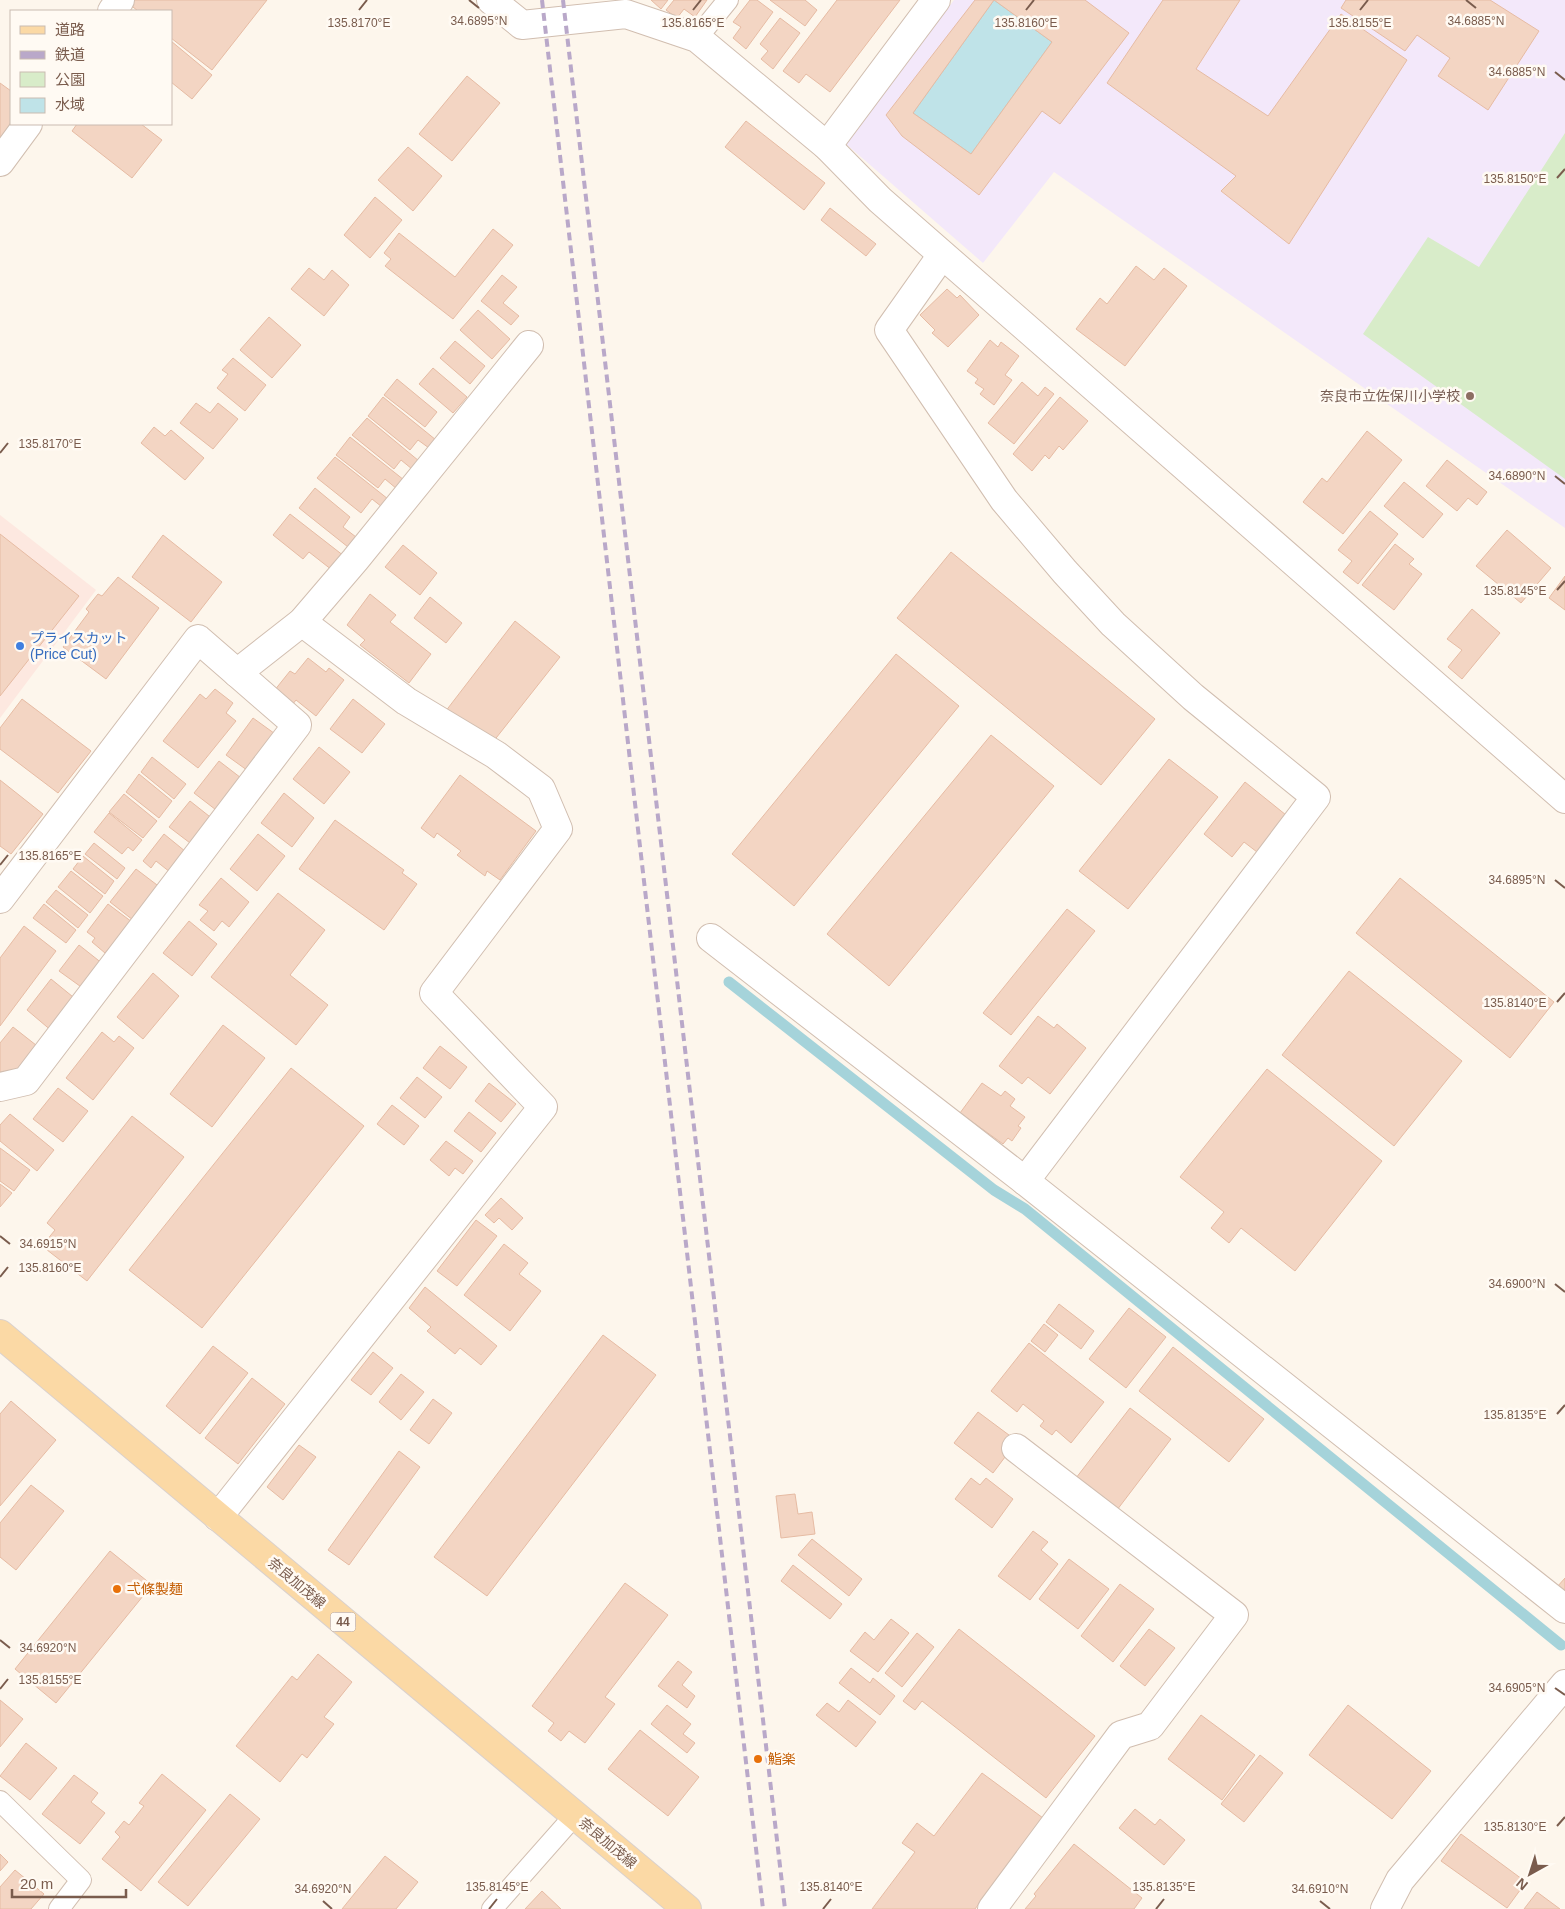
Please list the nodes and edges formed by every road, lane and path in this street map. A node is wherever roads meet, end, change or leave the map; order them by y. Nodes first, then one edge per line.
1 (491, 0) edge
2 (728, 0) edge
3 (936, 0) edge
4 (626, 7) edge
5 (697, 38) junction
6 (27, 125) edge
7 (827, 146) junction
8 (0, 162) edge
9 (942, 255) junction
10 (529, 345) dead end
11 (302, 622) junction
12 (237, 673) junction
13 (1565, 800) edge
14 (0, 899) edge
15 (711, 938) dead end
16 (0, 1087) edge
17 (1025, 1181) junction
18 (0, 1334) edge
19 (1016, 1448) dead end
20 (218, 1517) junction
21 (1565, 1609) edge
22 (1565, 1684) edge
23 (0, 1801) edge
24 (575, 1815) junction
25 (59, 1909) edge
26 (492, 1909) edge
27 (687, 1909) edge
28 (992, 1909) edge
29 (1386, 1909) edge

1 - 4 street
2 - 5 lane
3 - 7 street
4 - 5 street
5 - 7 street
6 - 8 street
7 - 9 street
9 - 13 street
9 - 17 street
10 - 11 street
11 - 12 street
11 - 20 street
12 - 14 street
12 - 16 street
15 - 17 street
17 - 21 street
18 - 20 main road, 奈良加茂線 / 44
19 - 28 street
20 - 24 main road, 奈良加茂線 / 44
22 - 29 street
23 - 25 lane
24 - 26 lane
24 - 27 main road, 奈良加茂線 / 44

